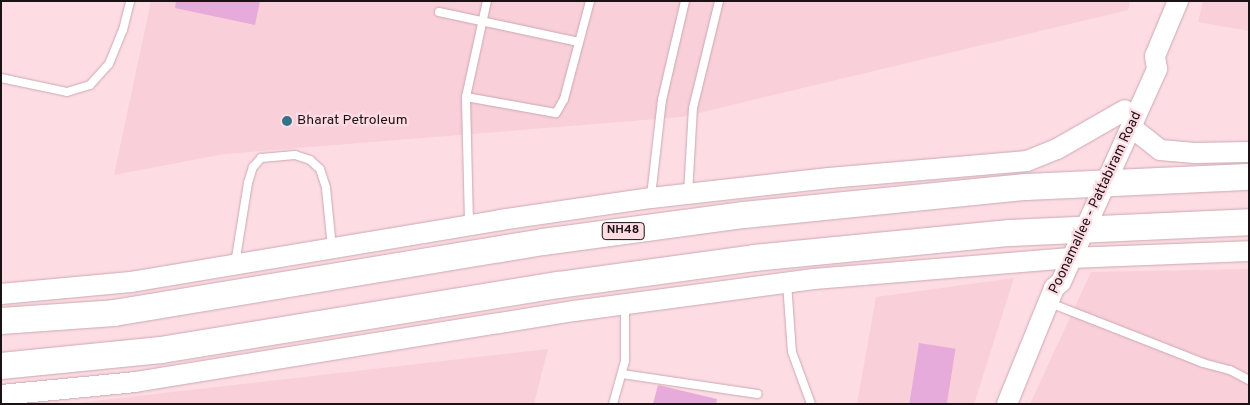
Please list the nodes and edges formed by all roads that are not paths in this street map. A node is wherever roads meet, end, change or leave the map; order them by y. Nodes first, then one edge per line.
1 (130, 1) edge
2 (487, 1) edge
3 (590, 1) edge
4 (685, 1) edge
5 (718, 1) edge
6 (1178, 1) edge
7 (440, 12) dead end
8 (483, 21) junction
9 (579, 42) junction
10 (1, 78) edge
11 (466, 97) junction
12 (1128, 118) junction
13 (1160, 150) junction
14 (1249, 152) edge
15 (1249, 177) edge
16 (1183, 179) junction
17 (1099, 183) junction
18 (688, 194) junction
19 (651, 198) junction
20 (1249, 222) edge
21 (469, 225) junction
22 (1077, 230) junction
23 (332, 249) junction
24 (1249, 251) edge
25 (1065, 258) junction
26 (234, 266) junction
27 (787, 283) junction
28 (1, 294) edge
29 (1052, 295) junction
30 (624, 304) junction
31 (1, 321) edge
32 (1, 366) edge
33 (622, 374) junction
34 (1249, 380) edge
35 (758, 394) dead end
36 (1, 395) edge
37 (613, 404) edge
38 (811, 404) edge
39 (1007, 404) edge

1 - 10 lane
2 - 8 lane
3 - 9 lane
4 - 19 lane
5 - 18 lane
6 - 12 street, Poonamallee - Pattabiram Road
7 - 8 lane
8 - 9 lane
8 - 11 lane
9 - 11 lane
11 - 21 lane
12 - 13 street
12 - 17 street, Poonamallee - Pattabiram Road
12 - 18 street
13 - 14 street
13 - 16 street
15 - 16 highway, NH48
16 - 17 highway, NH48
17 - 22 street, Poonamallee - Pattabiram Road
17 - 31 highway, NH48
18 - 19 street
19 - 21 street
20 - 22 highway
21 - 23 street
22 - 25 street, Poonamallee - Pattabiram Road
22 - 32 highway
23 - 26 street
23 - 26 lane
24 - 25 street
25 - 27 street
25 - 29 street, Poonamallee - Pattabiram Road
26 - 28 street
27 - 30 street
27 - 38 lane
29 - 34 lane
29 - 39 street, Poonamallee - Pattabiram Road
30 - 33 lane
30 - 36 street
33 - 35 lane
33 - 37 lane

